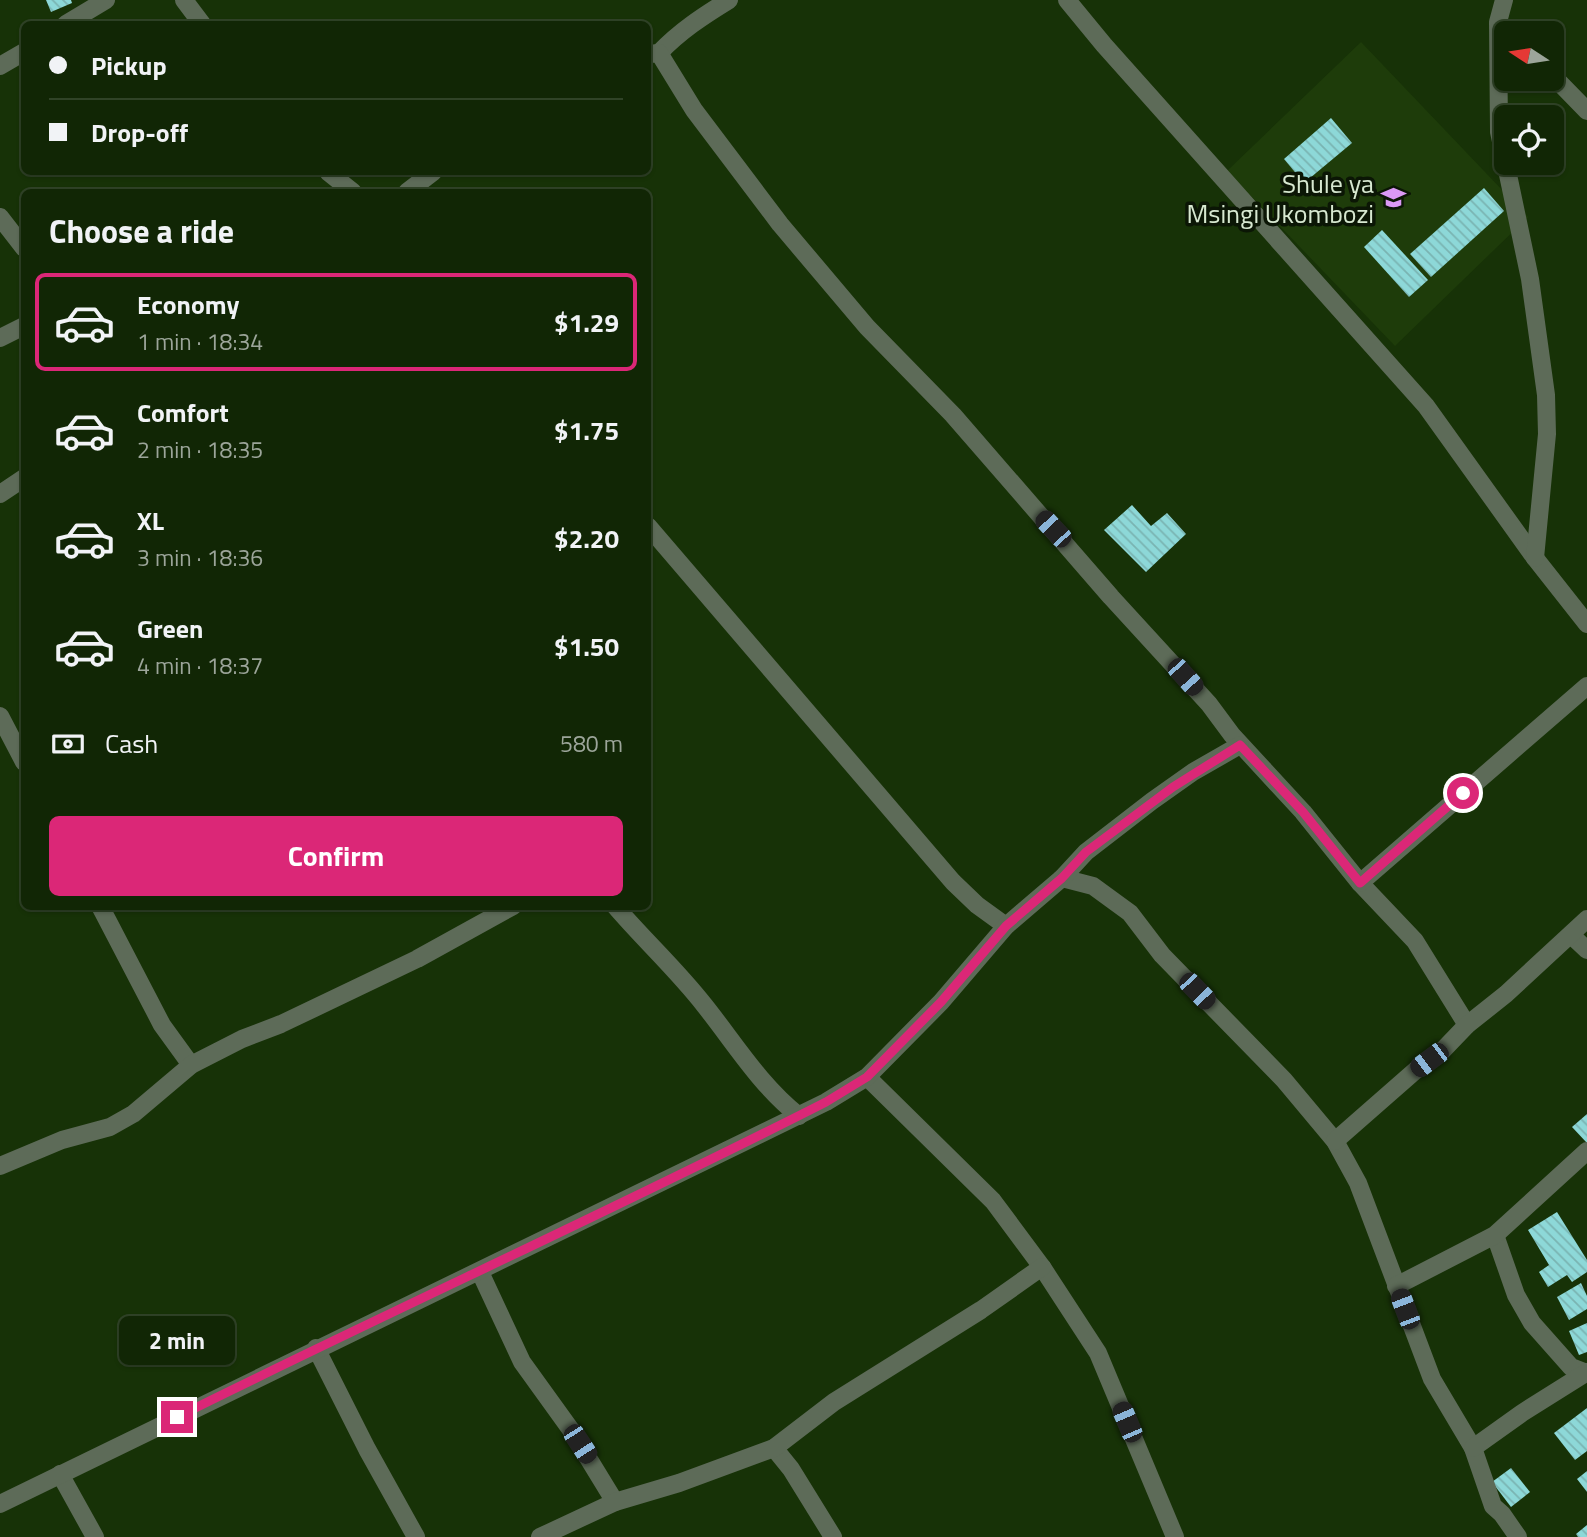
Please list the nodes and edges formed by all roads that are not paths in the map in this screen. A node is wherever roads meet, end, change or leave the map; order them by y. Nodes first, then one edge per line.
1 (106, 0) edge
2 (184, 0) edge
3 (729, 0) edge
4 (1067, 0) edge
5 (1504, 0) edge
6 (71, 21) edge
7 (200, 21) edge
8 (1504, 21) edge
9 (653, 53) edge
10 (21, 54) edge
11 (0, 66) edge
12 (1564, 87) edge
13 (1501, 91) edge
14 (1587, 111) edge
15 (332, 175) edge
16 (429, 175) edge
17 (349, 189) edge
18 (411, 189) edge
19 (2, 223) edge
20 (21, 245) edge
21 (21, 328) edge
22 (0, 338) edge
23 (21, 480) edge
24 (0, 494) edge
25 (651, 530) edge
26 (1535, 558) junction
27 (1587, 624) edge
28 (1587, 686) edge
29 (0, 716) edge
30 (1240, 745) junction
31 (21, 756) edge
32 (1062, 878) junction
33 (1360, 883) junction
34 (102, 910) edge
35 (506, 910) edge
36 (619, 910) edge
37 (1587, 919) edge
38 (1006, 926) junction
39 (1571, 934) junction
40 (1587, 950) edge
41 (1467, 1025) junction
42 (191, 1065) junction
43 (867, 1077) junction
44 (799, 1116) junction
45 (1335, 1141) junction
46 (1587, 1151) edge
47 (0, 1166) edge
48 (1495, 1235) junction
49 (1042, 1267) junction
50 (480, 1272) junction
51 (1396, 1286) junction
52 (316, 1348) junction
53 (1587, 1372) edge
54 (774, 1448) junction
55 (1473, 1448) junction
56 (60, 1474) junction
57 (615, 1502) junction
58 (0, 1504) edge
59 (95, 1537) edge
60 (416, 1537) edge
61 (540, 1537) edge
62 (832, 1537) edge
63 (1175, 1537) edge
64 (1518, 1537) edge

1 - 6 street
2 - 7 street
3 - 9 street
4 - 26 street
5 - 8 street
9 - 30 street
10 - 11 street
12 - 14 street
13 - 26 street
15 - 17 street
16 - 18 street
19 - 20 street
21 - 22 street
23 - 24 street
25 - 38 street
26 - 27 street
28 - 33 street
29 - 31 street
30 - 32 street
30 - 33 street
32 - 38 street
32 - 45 street
33 - 41 street
34 - 42 street
35 - 42 street
36 - 44 street
37 - 39 street
38 - 43 street
39 - 40 street
39 - 41 street
41 - 45 street
42 - 47 street
43 - 44 street
43 - 49 street
44 - 50 street
45 - 51 street
46 - 48 street
48 - 51 street
48 - 53 street
49 - 54 street
49 - 63 street
50 - 52 street
50 - 57 street
51 - 55 street
52 - 56 street
52 - 60 street
53 - 55 street
54 - 57 street
54 - 62 street
55 - 64 street
56 - 58 street
56 - 59 street
57 - 61 street

